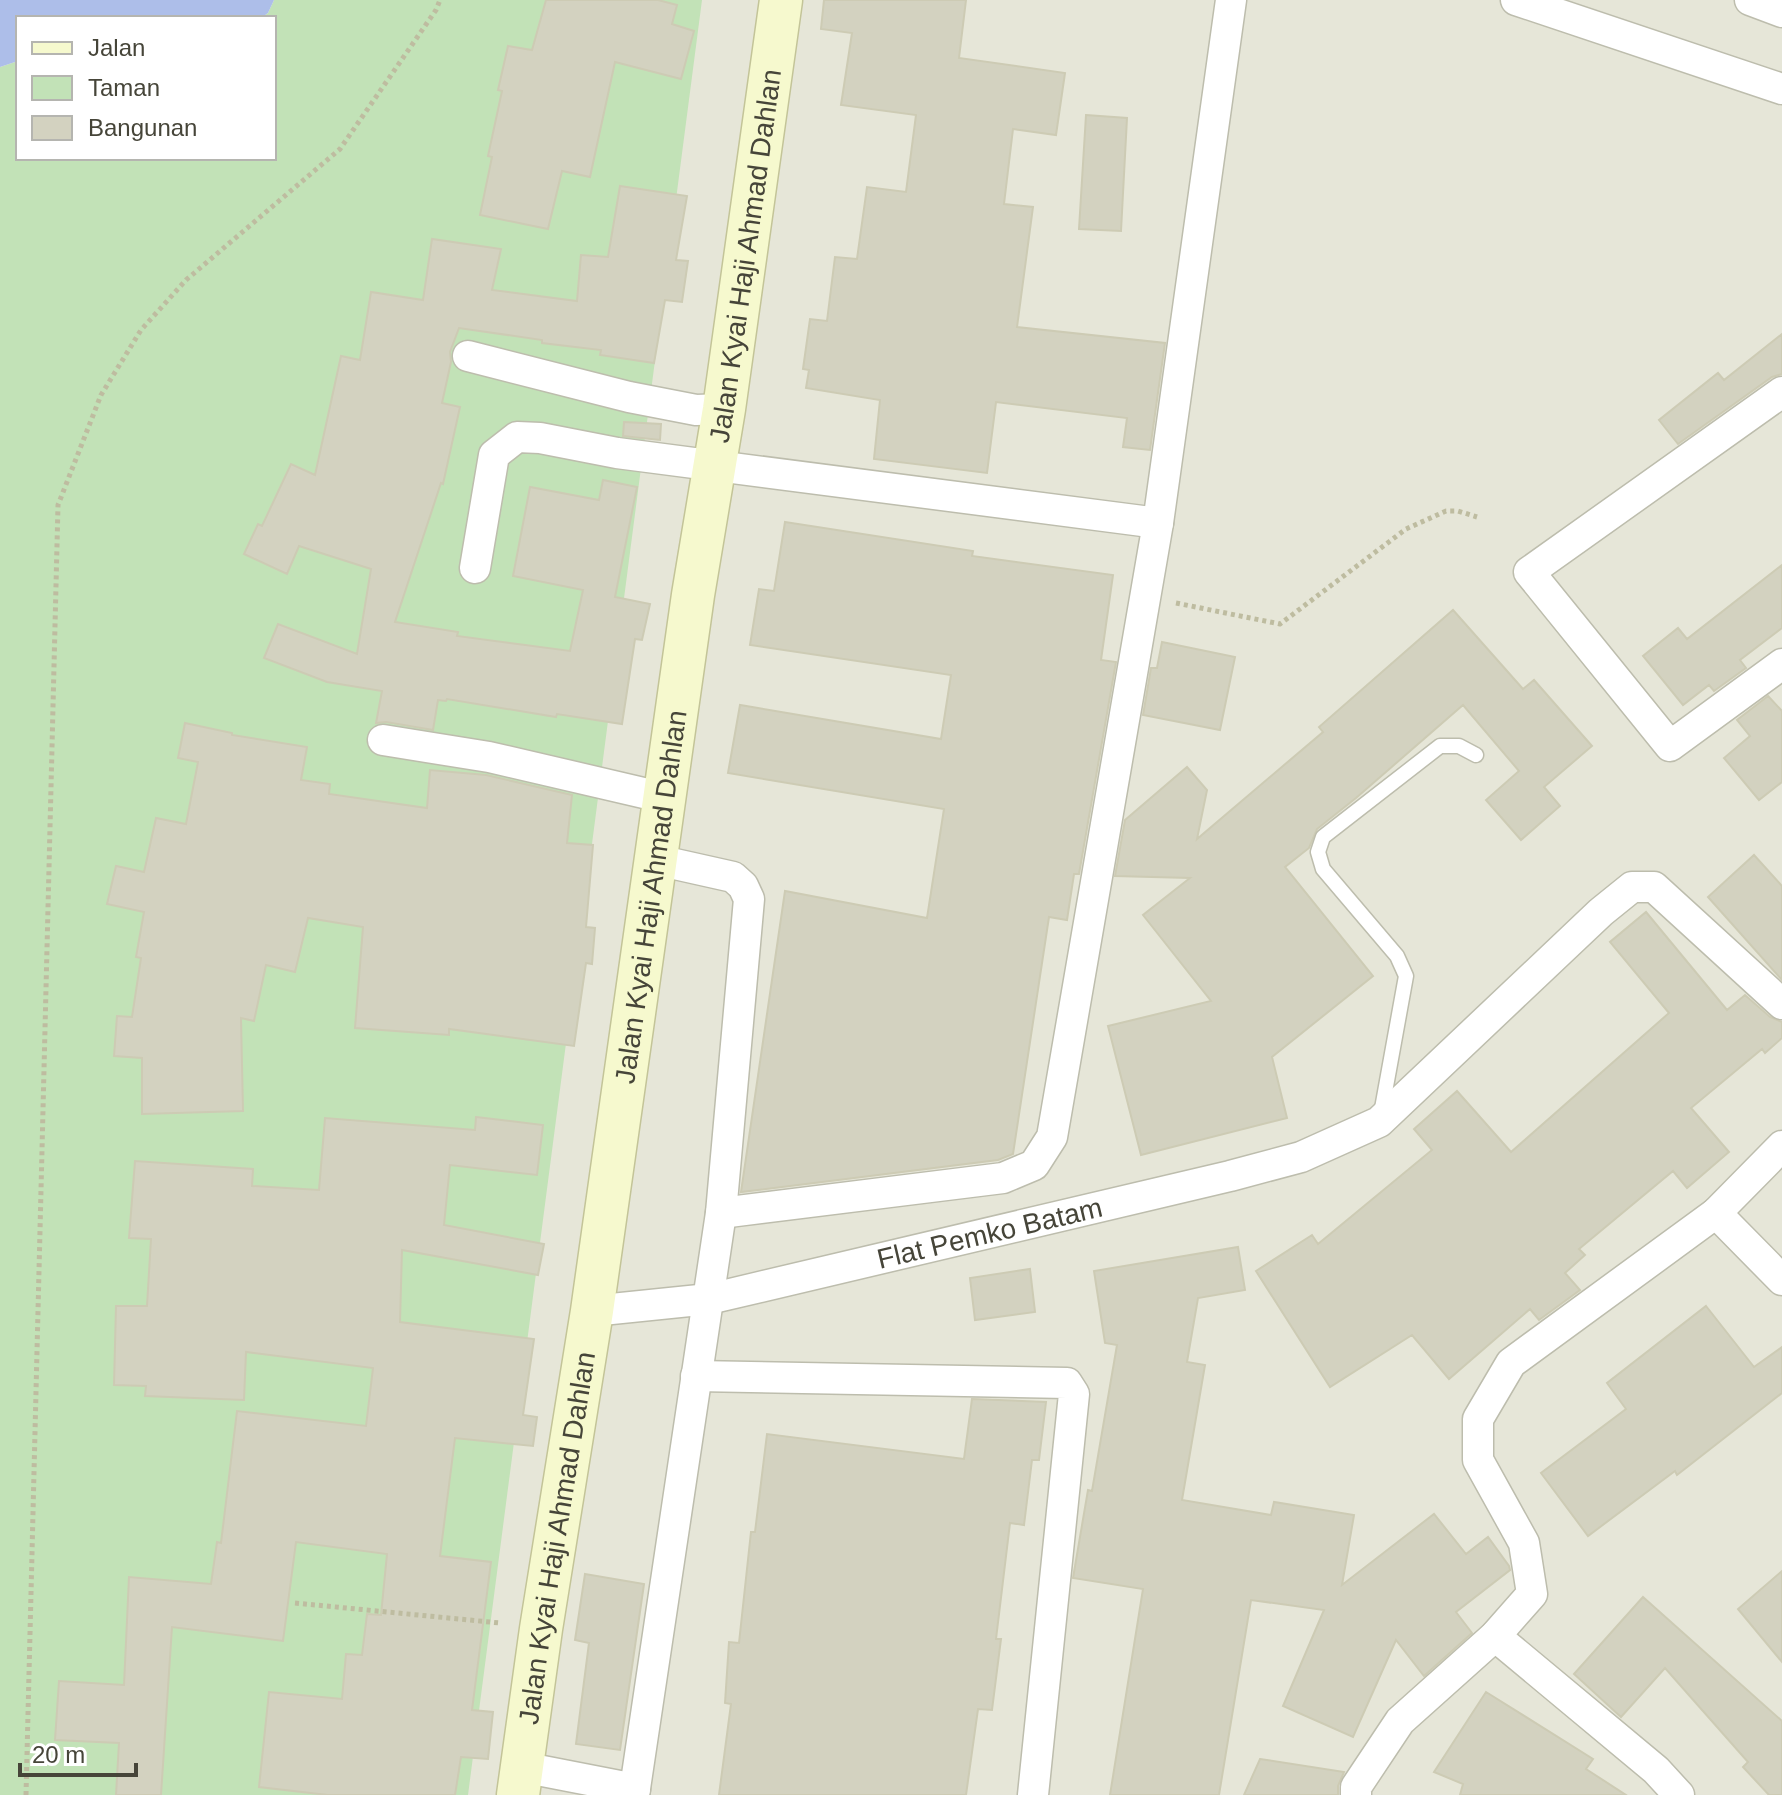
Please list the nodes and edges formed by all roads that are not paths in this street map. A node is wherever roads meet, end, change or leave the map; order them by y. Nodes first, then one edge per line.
1 (781, 0) edge
2 (1231, 0) edge
3 (1516, 0) edge
4 (1750, 0) edge
5 (1782, 12) edge
6 (1782, 89) edge
7 (468, 356) dead end
8 (1782, 392) edge
9 (724, 409) junction
10 (715, 466) junction
11 (1158, 523) junction
12 (475, 568) dead end
13 (1782, 664) edge
14 (383, 740) dead end
15 (1476, 755) dead end
16 (665, 798) junction
17 (657, 860) junction
18 (1782, 1004) edge
19 (1379, 1122) junction
20 (1782, 1146) edge
21 (721, 1213) junction
22 (1716, 1213) junction
23 (1782, 1280) edge
24 (709, 1299) junction
25 (592, 1311) junction
26 (696, 1376) junction
27 (1495, 1636) junction
28 (520, 1781) edge
29 (635, 1792) edge
30 (1033, 1795) edge
31 (1356, 1795) edge
32 (1679, 1795) edge

1 - 9 main road, Jalan Kyai Haji Ahmad Dahlan
2 - 11 street
3 - 6 street
4 - 5 street
7 - 9 street
8 - 13 street
9 - 10 main road, Jalan Kyai Haji Ahmad Dahlan
10 - 11 street
10 - 12 street
10 - 16 main road, Jalan Kyai Haji Ahmad Dahlan
11 - 21 street
14 - 16 street
15 - 19 lane
16 - 17 main road, Jalan Kyai Haji Ahmad Dahlan
17 - 21 street
17 - 25 main road, Jalan Kyai Haji Ahmad Dahlan
18 - 19 street, Flat Pemko Batam
19 - 24 street, Flat Pemko Batam
20 - 22 street
21 - 24 street
22 - 23 street
22 - 27 street
24 - 25 street, Flat Pemko Batam
24 - 26 street
25 - 28 main road, Jalan Kyai Haji Ahmad Dahlan
26 - 29 street
26 - 30 street
27 - 31 street
27 - 32 street
28 - 29 street

